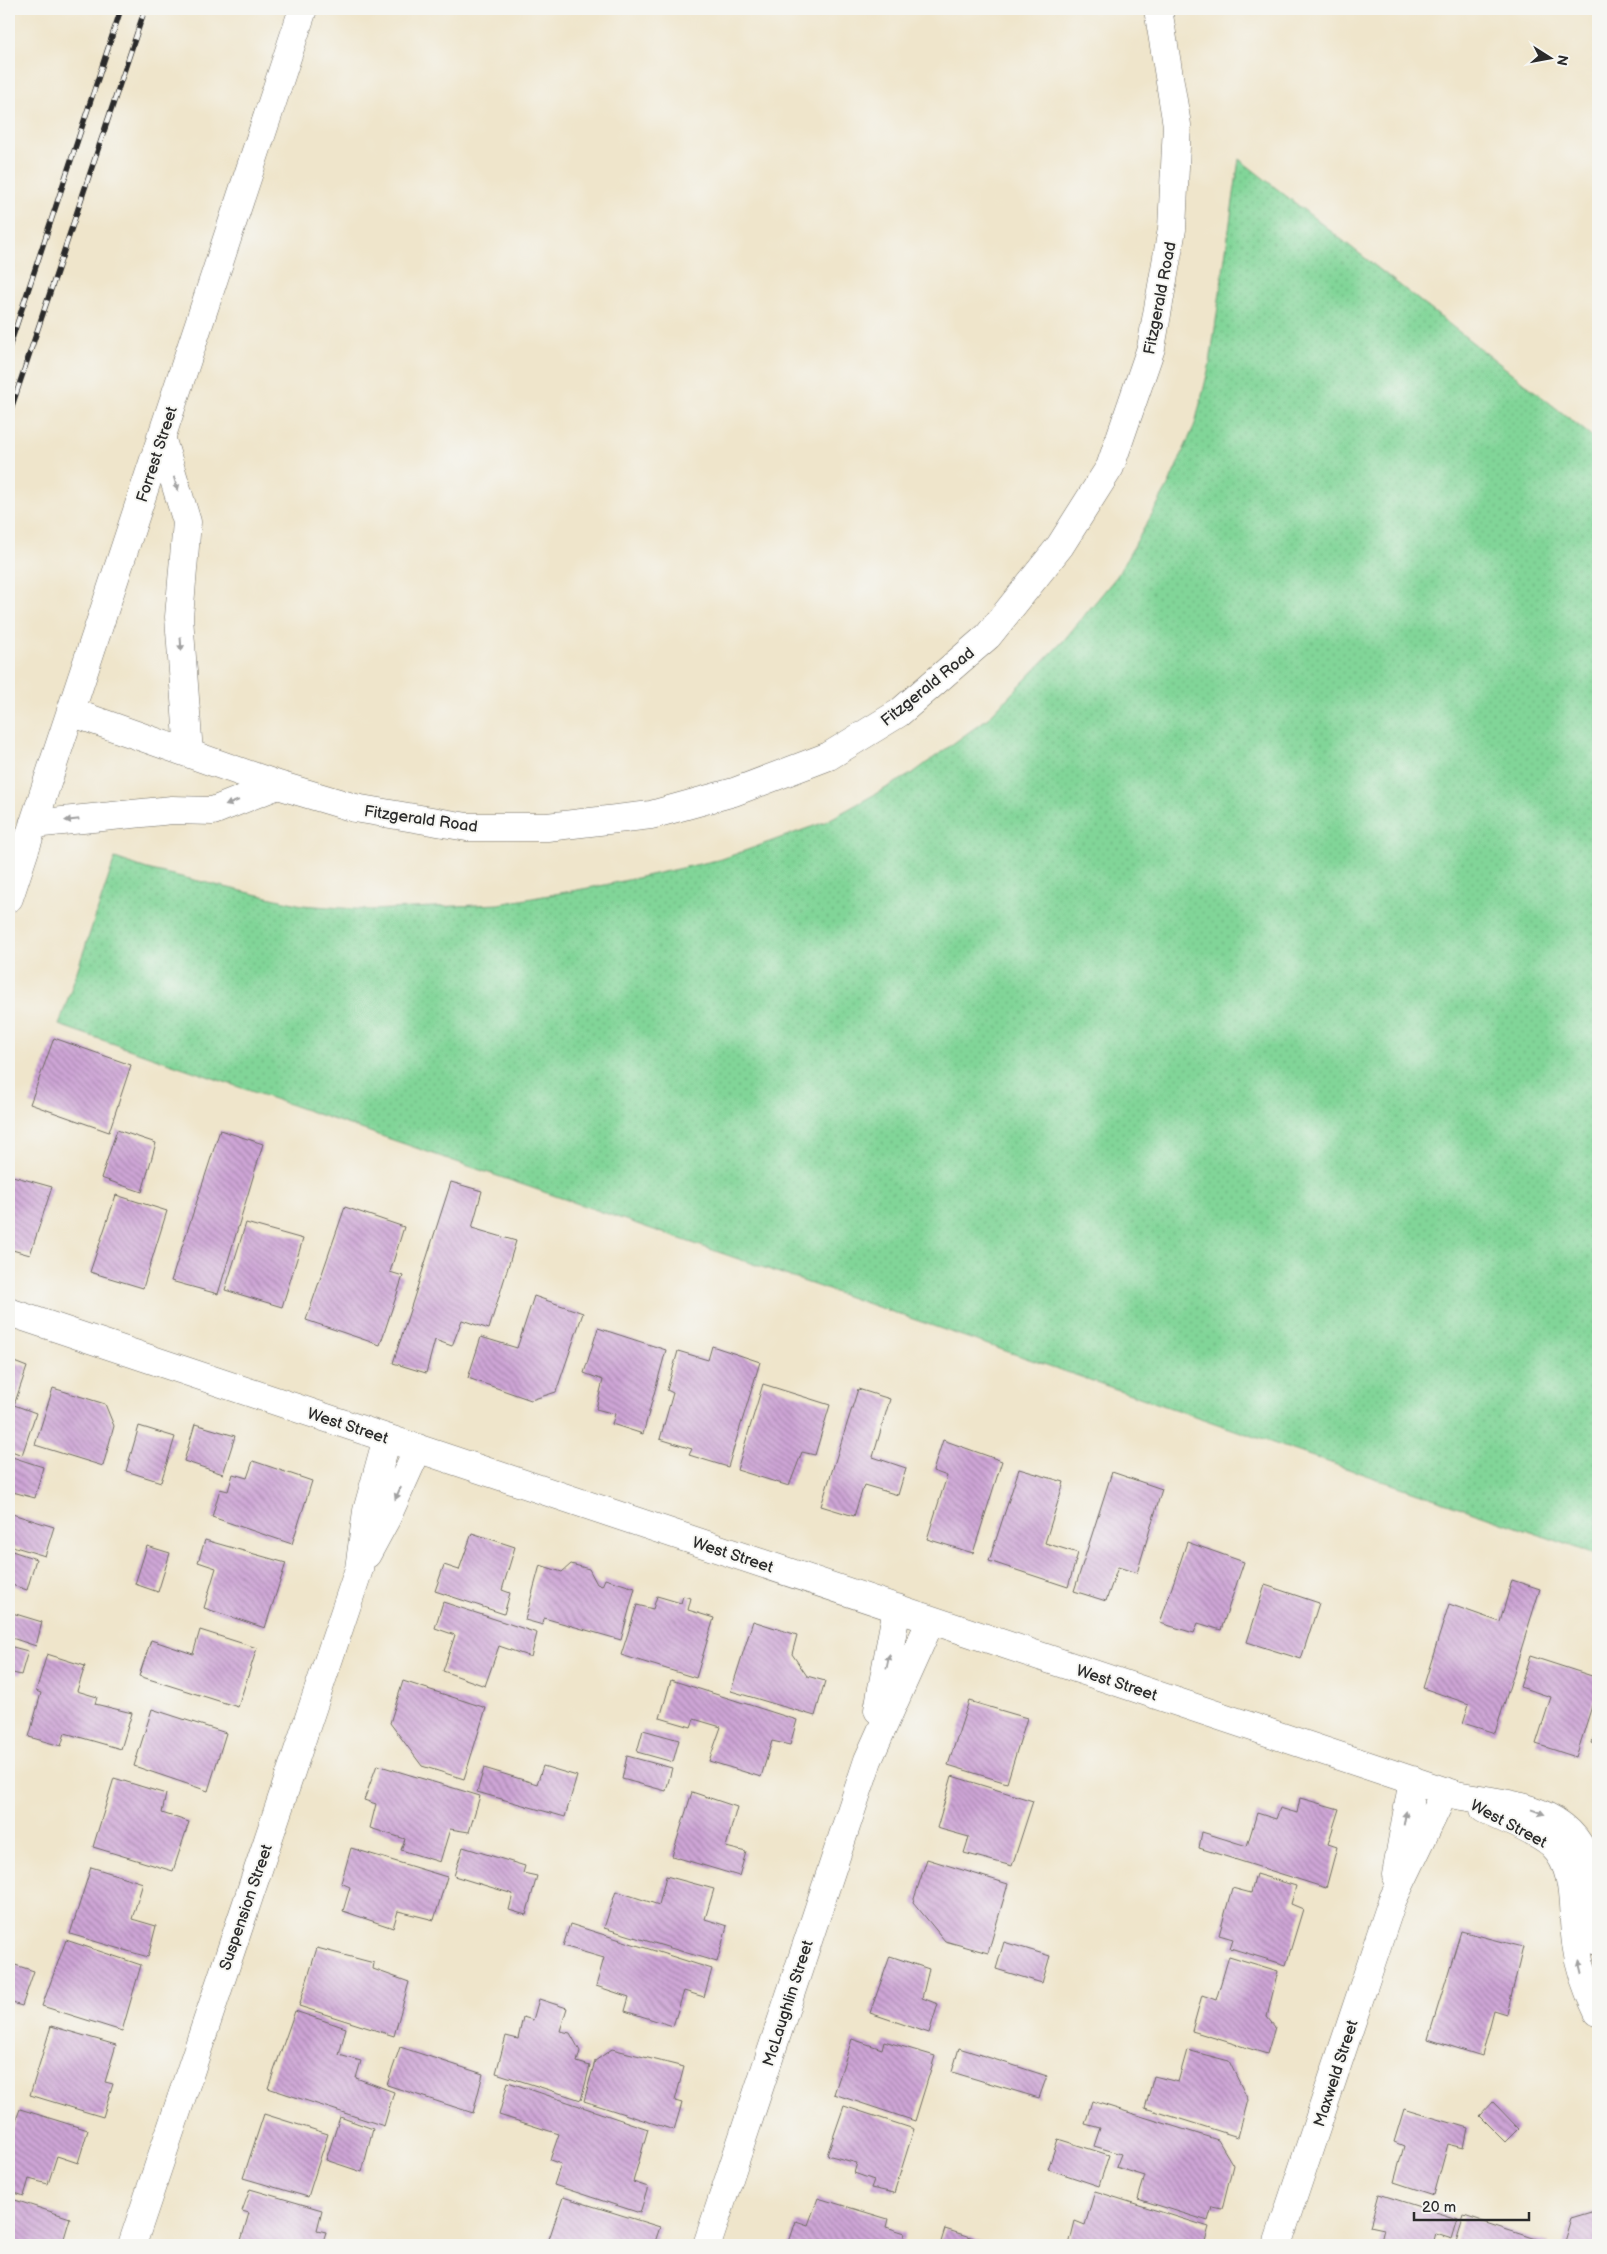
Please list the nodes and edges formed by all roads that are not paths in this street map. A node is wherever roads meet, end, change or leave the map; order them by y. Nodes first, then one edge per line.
1 (303, 9) edge
2 (1158, 9) edge
3 (161, 437) junction
4 (71, 712) junction
5 (188, 753) junction
6 (278, 785) junction
7 (34, 824) junction
8 (9, 898) edge
9 (9, 1312) edge
10 (387, 1438) junction
11 (418, 1448) junction
12 (359, 1569) junction
13 (897, 1608) junction
14 (931, 1620) junction
15 (868, 1760) junction
16 (1413, 1780) junction
17 (1451, 1793) junction
18 (1582, 1855) edge
19 (1392, 1901) junction
20 (1598, 1940) edge
21 (1598, 2012) edge
22 (132, 2245) edge
23 (707, 2245) edge
24 (1277, 2245) edge

1 - 3 street, Forrest Street
2 - 6 street, Fitzgerald Road
3 - 4 street, Forrest Street
3 -> 5 street
4 - 5 street, Fitzgerald Road
4 - 7 street, Forrest Street
5 - 6 street, Fitzgerald Road
6 -> 7 street
7 - 8 street, Forrest Street
9 - 10 street, West Street
10 - 11 street, West Street
10 - 12 street, Suspension Street
11 -> 12 street, Suspension Street
11 - 13 street, West Street
12 - 22 street, Suspension Street
13 - 14 street, West Street
15 -> 13 street, McLaughlin Street
14 - 15 street, McLaughlin Street
14 - 16 street, West Street
15 - 23 street, McLaughlin Street
16 - 17 street, West Street
19 -> 16 street, Maxweld Street
17 - 18 street, West Street
17 - 19 street, Maxweld Street
18 - 20 street
21 -> 18 street
19 - 24 street, Maxweld Street

